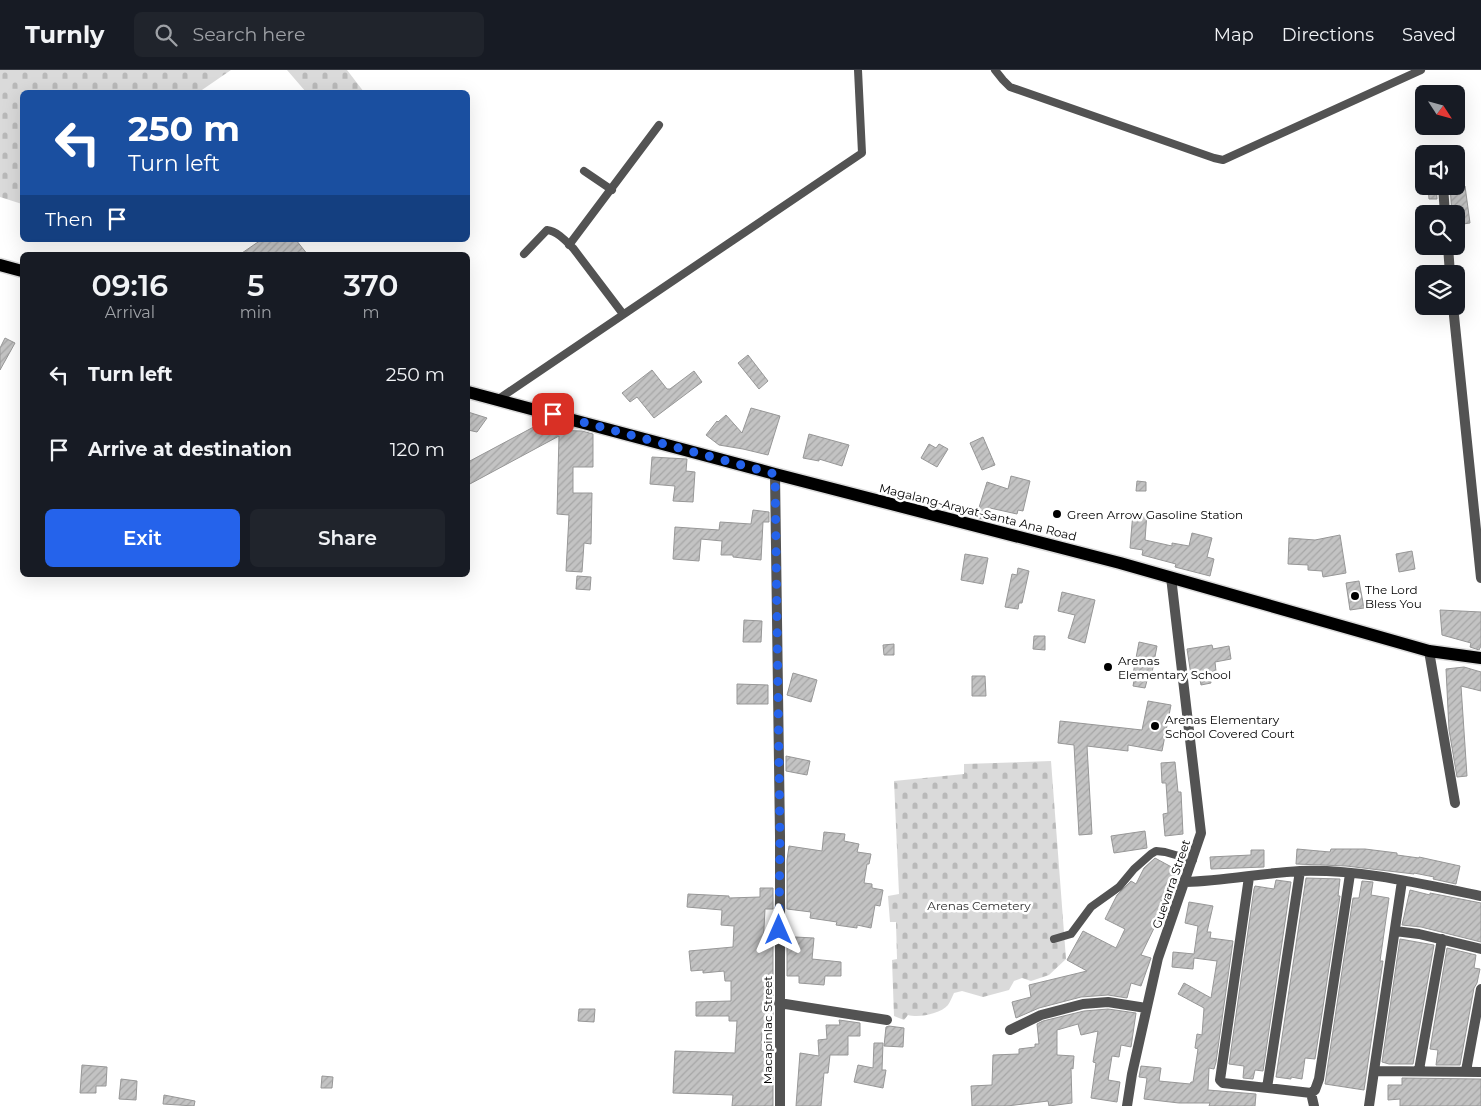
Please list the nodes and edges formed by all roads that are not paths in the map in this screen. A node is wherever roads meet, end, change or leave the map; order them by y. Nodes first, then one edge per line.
1 (858, 70) edge
2 (995, 70) edge
3 (1421, 70) edge
4 (659, 126) dead end
5 (584, 171) dead end
6 (612, 190) junction
7 (570, 245) junction
8 (524, 254) dead end
9 (0, 265) edge
10 (20, 270) edge
11 (623, 314) junction
12 (1454, 315) edge
13 (470, 393) edge
14 (497, 400) junction
15 (775, 474) junction
16 (1171, 577) junction
17 (1481, 578) edge
18 (1429, 652) junction
19 (1481, 658) edge
20 (1455, 803) dead end
21 (1192, 860) junction
22 (1300, 871) junction
23 (1350, 874) junction
24 (1249, 877) junction
25 (1402, 881) junction
26 (1186, 882) junction
27 (1481, 896) edge
28 (1395, 931) junction
29 (1054, 939) dead end
30 (1442, 939) junction
31 (1481, 949) edge
32 (1481, 989) edge
33 (779, 1003) junction
34 (1146, 1008) junction
35 (887, 1020) dead end
36 (1010, 1030) dead end
37 (1419, 1070) junction
38 (1374, 1071) junction
39 (1466, 1071) junction
40 (1481, 1072) edge
41 (1267, 1088) junction
42 (1311, 1093) junction
43 (780, 1106) edge
44 (1127, 1106) edge
45 (1314, 1106) edge
46 (1369, 1106) edge

1 - 11 lane
2 - 3 lane
4 - 6 lane
5 - 6 lane
6 - 7 lane
7 - 8 lane
7 - 11 lane
9 - 10 main road
11 - 14 lane
12 - 17 street
13 - 14 main road, Magalang-Arayat-Santa Ana Road
14 - 15 main road, Magalang-Arayat-Santa Ana Road
15 - 16 main road, Magalang-Arayat-Santa Ana Road
15 - 33 street, Macapinlac Street
16 - 18 main road, Magalang-Arayat-Santa Ana Road
16 - 21 street, Guevarra Street
18 - 19 main road, Magalang-Arayat-Santa Ana Road
18 - 20 street
21 - 26 street, Guevarra Street
21 - 29 lane
22 - 23 street
22 - 24 street
22 - 41 street
23 - 25 street
23 - 42 street
24 - 26 street
24 - 41 street
25 - 27 street
25 - 28 street
26 - 34 street, Guevarra Street
28 - 30 street
28 - 38 street
30 - 31 street
30 - 37 street
32 - 39 street
33 - 35 street
33 - 43 street, Macapinlac Street
34 - 36 street
34 - 44 street, Guevarra Street
37 - 38 street
37 - 39 street
38 - 46 street
39 - 40 street
41 - 42 street
42 - 45 street

